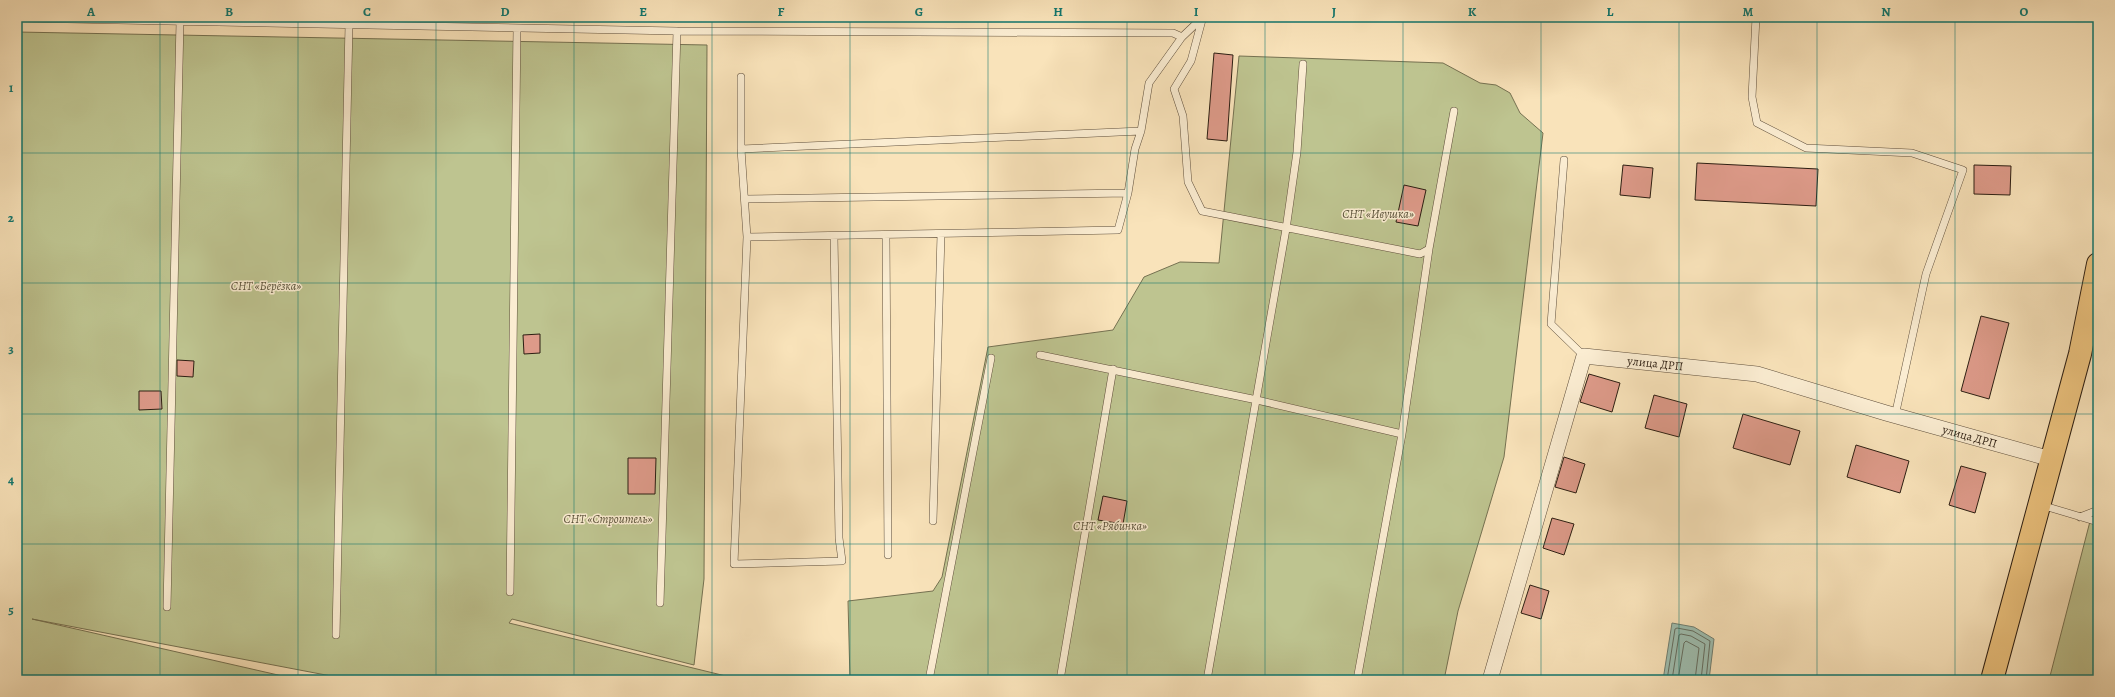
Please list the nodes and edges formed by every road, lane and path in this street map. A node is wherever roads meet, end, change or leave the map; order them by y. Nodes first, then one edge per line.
1 (1756, 17) edge
2 (17, 18) edge
3 (1202, 19) edge
4 (180, 21) junction
5 (349, 24) junction
6 (517, 28) junction
7 (677, 31) junction
8 (1182, 37) junction
9 (1303, 64) dead end
10 (741, 77) dead end
11 (1454, 111) dead end
12 (1141, 132) junction
13 (741, 149) junction
14 (1564, 160) dead end
15 (1128, 193) junction
16 (745, 199) junction
17 (1286, 229) junction
18 (941, 234) junction
19 (886, 235) junction
20 (834, 236) junction
21 (747, 238) junction
22 (1429, 249) junction
23 (2098, 264) edge
24 (1040, 355) dead end
25 (1584, 356) junction
26 (991, 358) dead end
27 (1114, 369) junction
28 (1257, 400) junction
29 (1895, 416) junction
30 (1402, 434) junction
31 (2051, 459) junction
32 (2039, 504) junction
33 (2098, 510) edge
34 (2080, 517) junction
35 (933, 521) dead end
36 (2098, 522) edge
37 (888, 555) dead end
38 (510, 592) dead end
39 (660, 603) dead end
40 (168, 607) dead end
41 (336, 635) dead end
42 (929, 680) edge
43 (1060, 680) edge
44 (1207, 680) edge
45 (1357, 680) edge
46 (1490, 680) edge
47 (1992, 680) edge

1 - 29 lane
2 - 4 lane
3 - 8 lane
3 - 17 lane
4 - 5 lane
4 - 40 lane
5 - 6 lane
5 - 41 lane
6 - 7 lane
6 - 38 lane
7 - 8 lane
7 - 39 lane
8 - 12 lane
9 - 17 lane
10 - 13 lane
11 - 22 lane
12 - 13 lane
12 - 15 lane
13 - 16 lane
14 - 25 lane
15 - 16 lane
15 - 18 lane
16 - 21 lane
17 - 22 lane
17 - 28 lane
18 - 19 lane
18 - 35 lane
19 - 20 lane
19 - 37 lane
20 - 21 lane
20 - 21 lane
22 - 30 lane
23 - 31 highway
24 - 27 lane
25 - 29 street, улица ДРП
25 - 46 street
26 - 42 lane
27 - 28 lane
27 - 43 lane
28 - 30 lane
28 - 44 lane
29 - 31 street, улица ДРП
30 - 45 lane
31 - 32 highway
32 - 34 lane
32 - 47 highway
33 - 34 lane
34 - 36 lane

